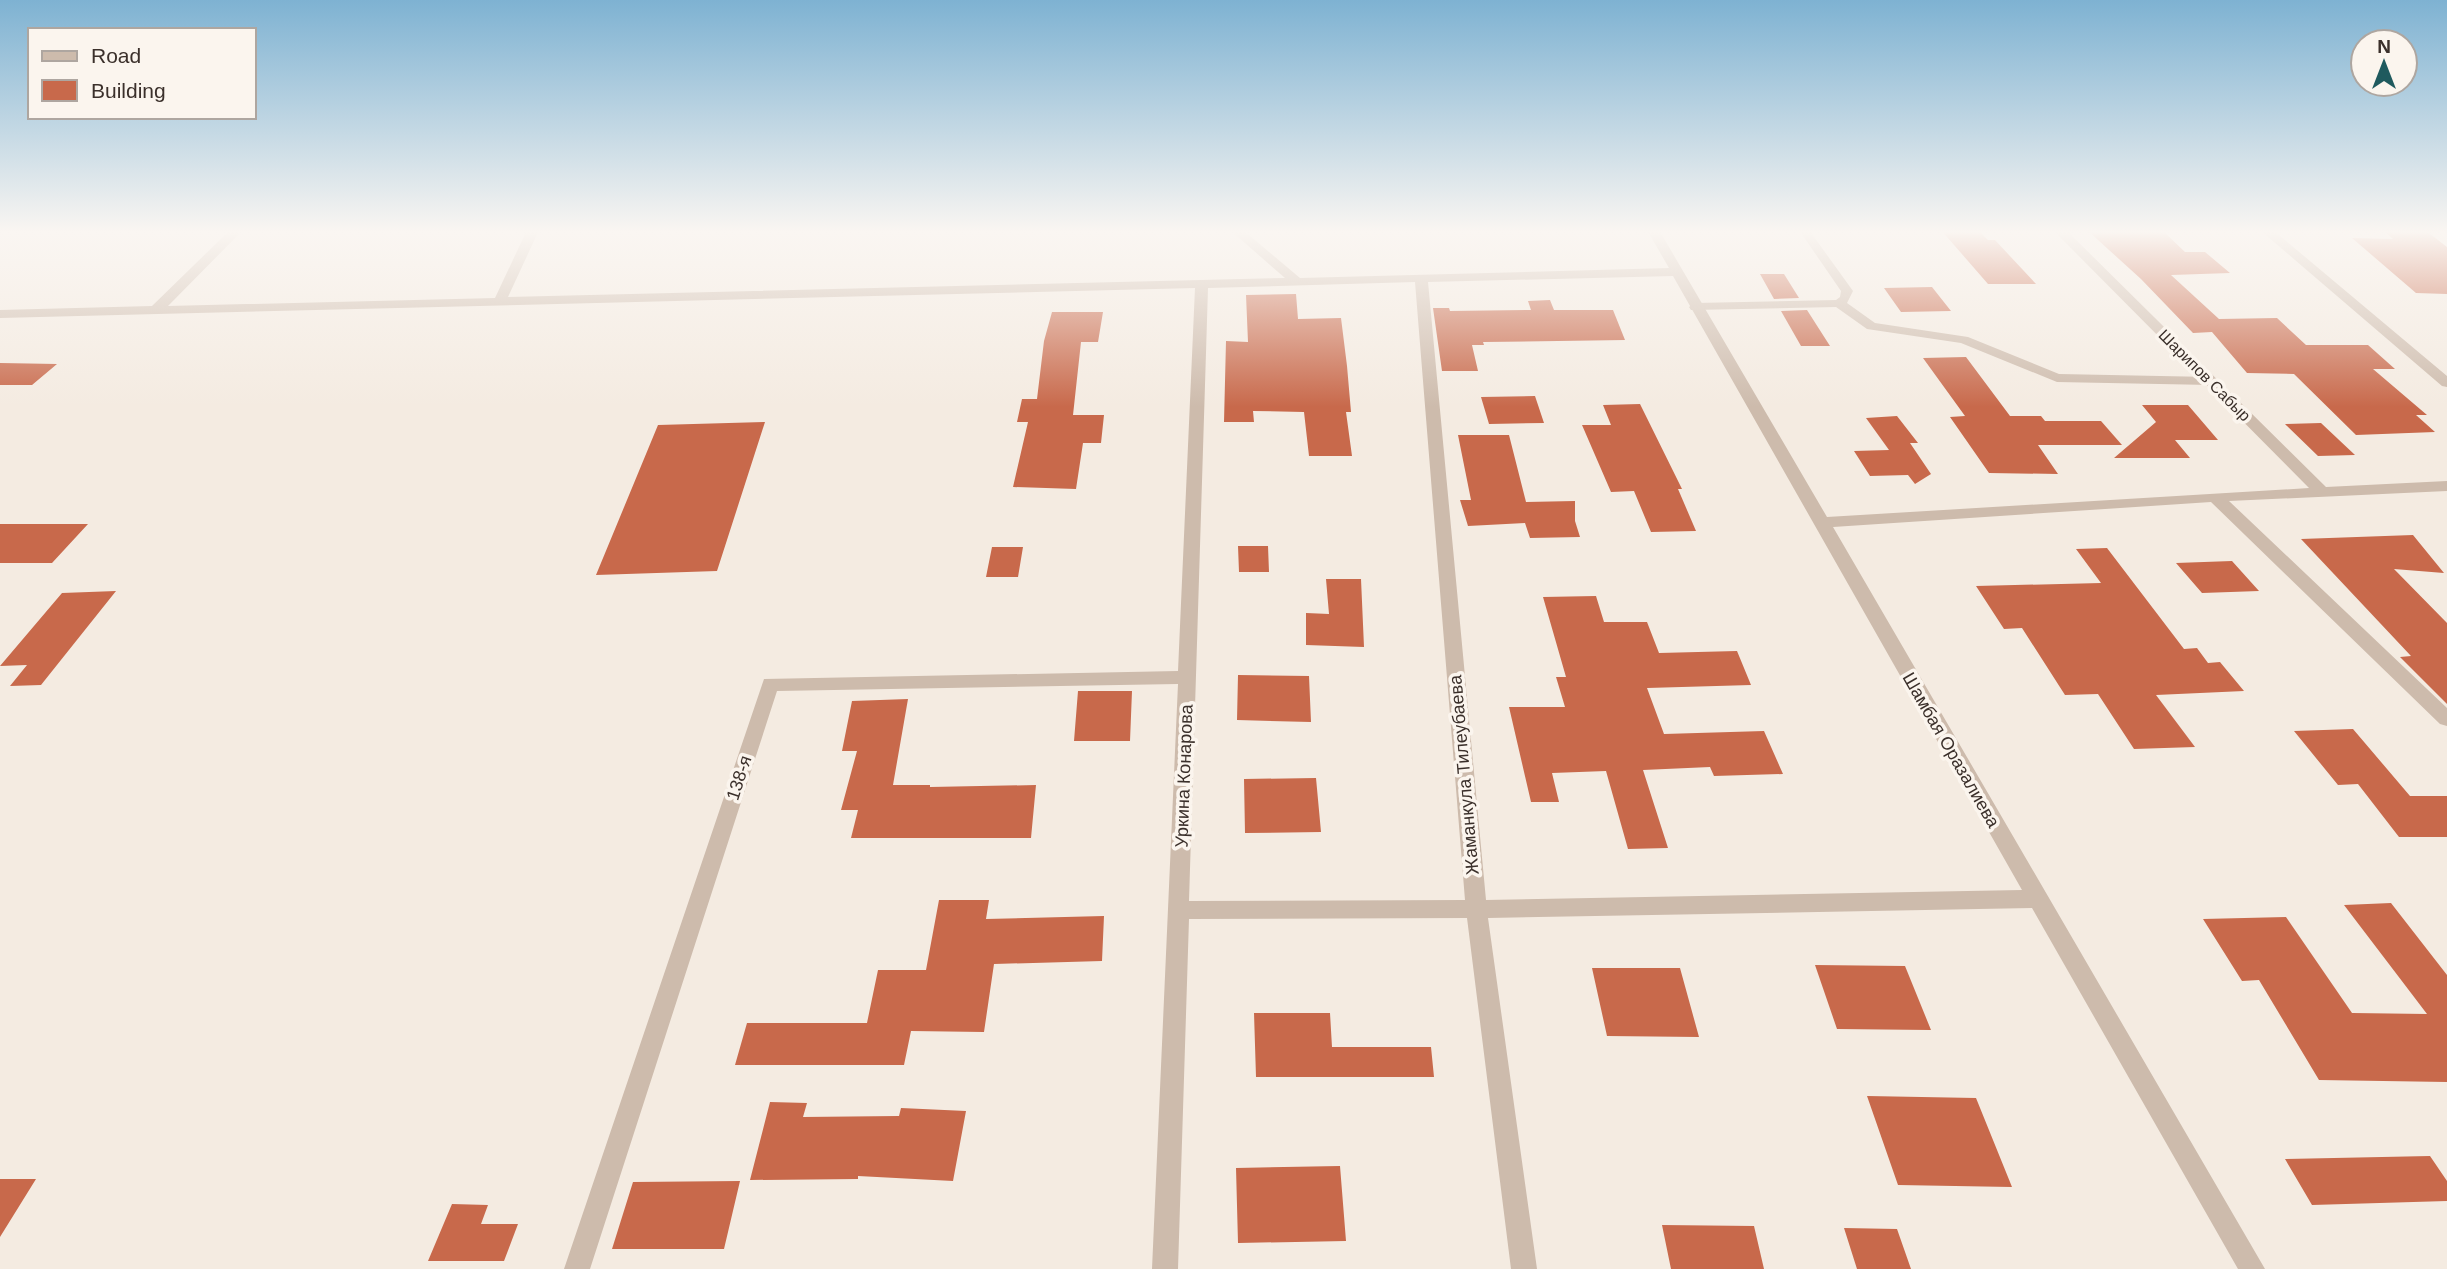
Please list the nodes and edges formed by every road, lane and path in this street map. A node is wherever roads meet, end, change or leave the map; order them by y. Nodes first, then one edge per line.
1 (177, 289) edge
2 (505, 289) edge
3 (983, 289) edge
4 (1202, 289) edge
5 (1422, 289) edge
6 (1686, 289) edge
7 (1846, 289) edge
8 (2119, 289) edge
9 (2336, 289) edge
10 (499, 303) junction
11 (1839, 303) junction
12 (1695, 307) junction
13 (156, 310) junction
14 (0, 314) edge
15 (2211, 381) junction
16 (2447, 383) edge
17 (2447, 486) edge
18 (2322, 492) junction
19 (2215, 497) junction
20 (1820, 523) junction
21 (1187, 677) junction
22 (2447, 719) edge
23 (2038, 899) junction
24 (1476, 909) junction
25 (1181, 910) junction
26 (577, 1269) edge
27 (1166, 1269) edge
28 (1524, 1269) edge
29 (2252, 1269) edge

1 - 13 street
2 - 10 street
3 - 10 street
4 - 21 street, Уркина Конарова
5 - 24 street, Жаманкула Тилеубаева
6 - 12 street, Шамбая Оразалиева
7 - 11 lane
8 - 15 street, Шарипов Сабыр
9 - 16 street
10 - 13 street
11 - 12 lane
11 - 15 lane
12 - 20 street, Шамбая Оразалиева
13 - 14 street
15 - 18 street, Шарипов Сабыр
17 - 18 street
18 - 19 street
19 - 20 street
19 - 22 street
20 - 23 street, Шамбая Оразалиева
21 - 25 street, Уркина Конарова
21 - 26 street, 138-я
23 - 24 street
23 - 29 street, Шамбая Оразалиева
24 - 25 street
24 - 28 street, Жаманкула Тилеубаева
25 - 27 street, Уркина Конарова

